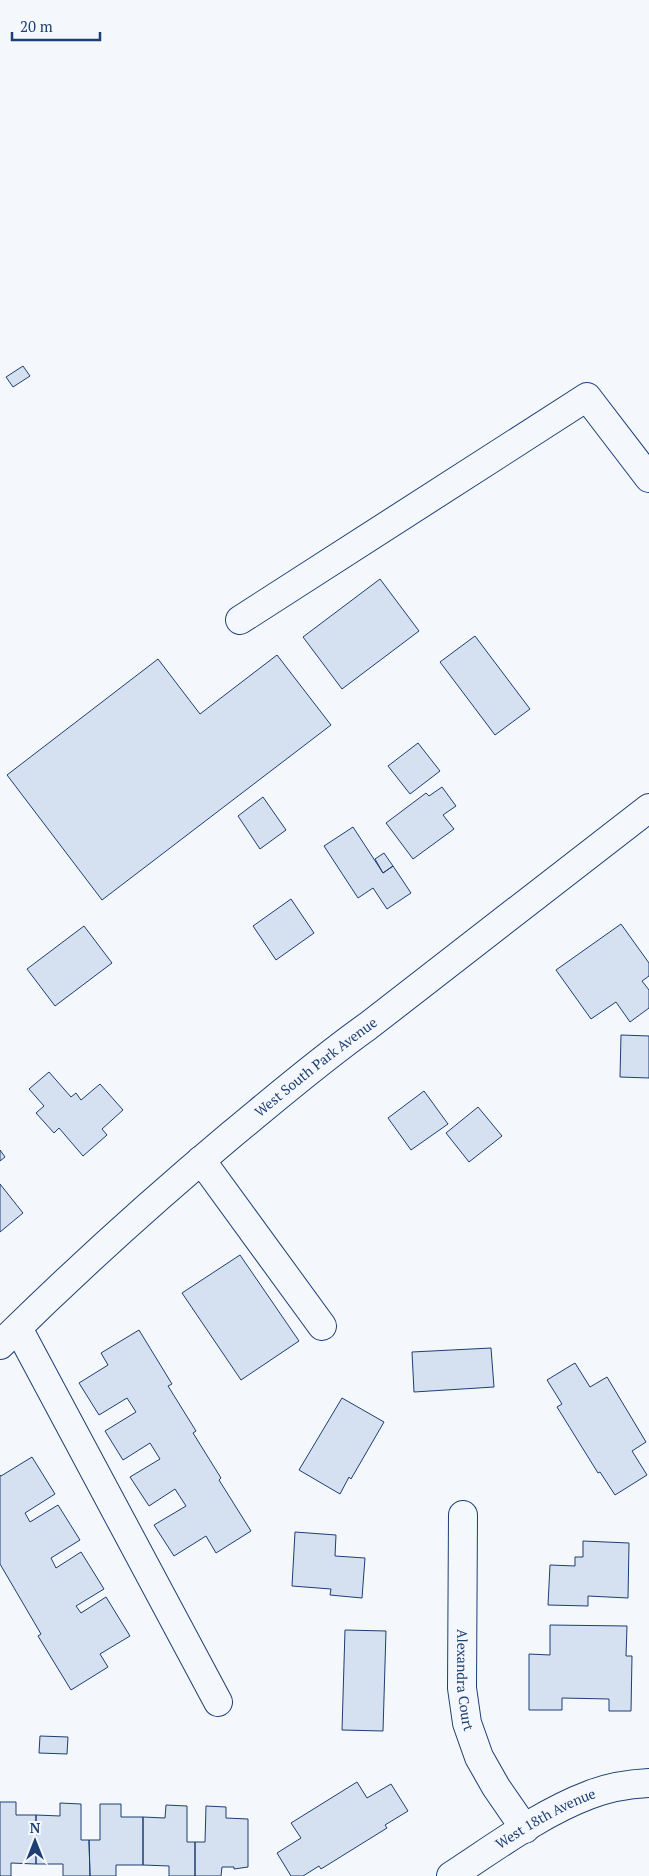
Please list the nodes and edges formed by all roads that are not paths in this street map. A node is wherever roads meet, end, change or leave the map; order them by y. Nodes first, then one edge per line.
1 (649, 478) edge
2 (240, 620) dead end
3 (649, 808) edge
4 (201, 1160) junction
5 (322, 1326) dead end
6 (9, 1336) edge
7 (463, 1515) dead end
8 (218, 1702) dead end
9 (649, 1783) edge
10 (526, 1829) junction
11 (451, 1876) edge

1 - 2 main road
3 - 4 main road, West South Park Avenue
4 - 5 main road
4 - 6 main road, West South Park Avenue
6 - 8 main road
7 - 10 main road, Alexandra Court
9 - 10 main road, West 18th Avenue
10 - 11 main road, West 18th Avenue

